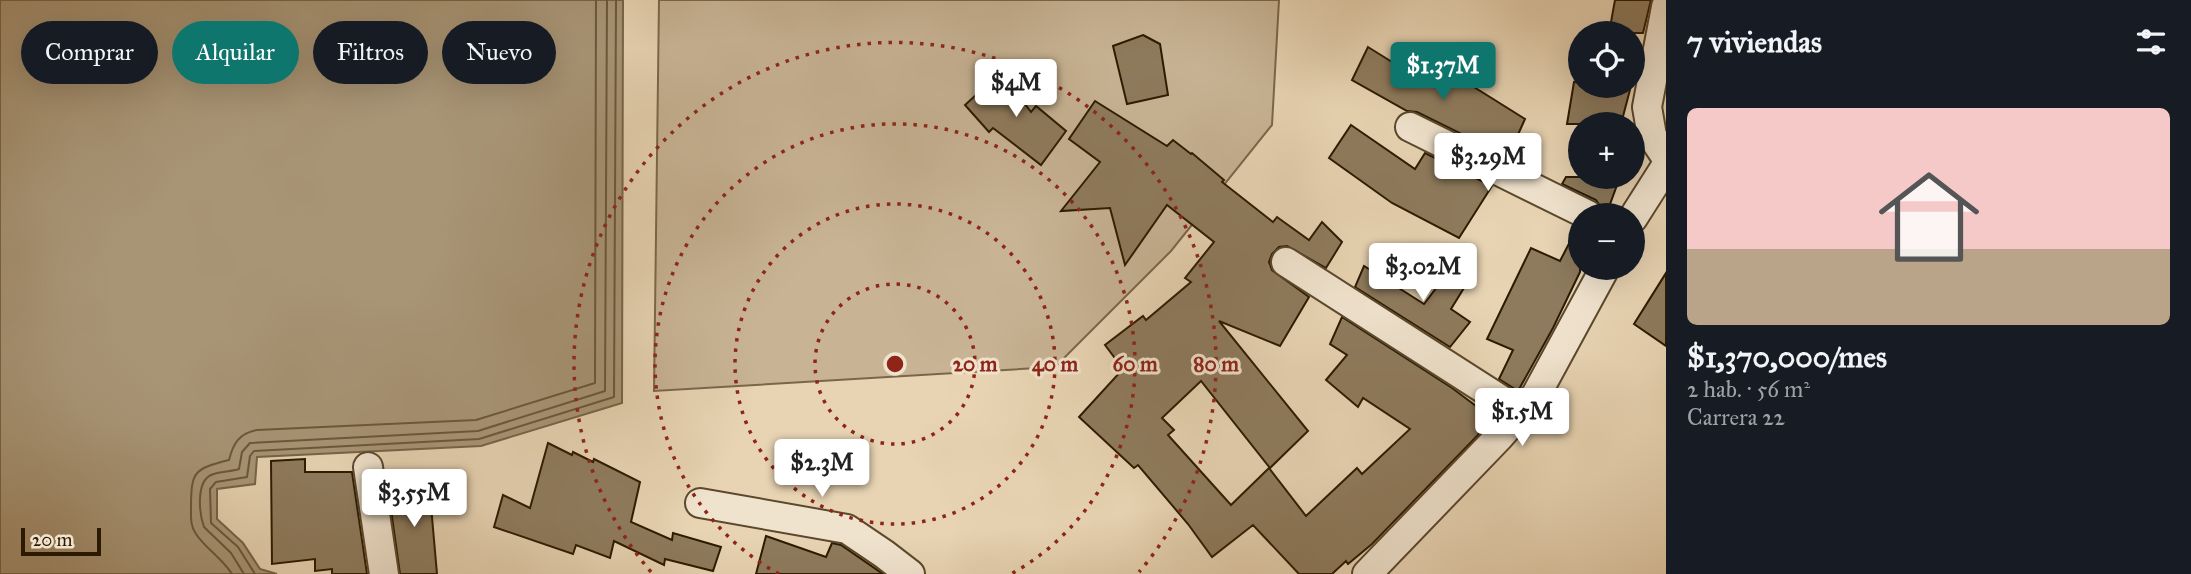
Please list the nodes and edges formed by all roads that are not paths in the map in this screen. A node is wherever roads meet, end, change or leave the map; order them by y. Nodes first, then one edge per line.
1 (1666, 7) edge
2 (1410, 127) dead end
3 (1666, 158) edge
4 (1666, 166) edge
5 (1643, 203) edge
6 (1568, 205) edge
7 (1286, 262) dead end
8 (1598, 280) edge
9 (1520, 412) junction
10 (368, 467) dead end
11 (700, 503) dead end
12 (384, 574) edge
13 (910, 574) edge
14 (1367, 574) edge

1 - 3 street
2 - 6 street
4 - 5 street
7 - 9 street
8 - 9 street
9 - 14 street
10 - 12 street
11 - 13 street

